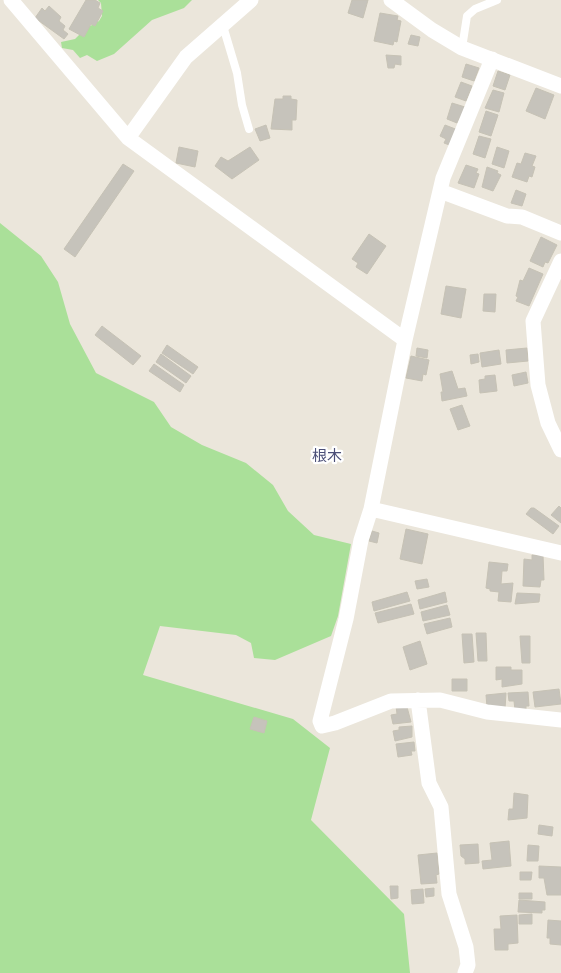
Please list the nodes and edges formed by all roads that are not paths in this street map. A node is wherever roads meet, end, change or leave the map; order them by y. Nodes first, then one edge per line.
1 (11, 0) edge
2 (251, 0) edge
3 (391, 0) edge
4 (498, 0) edge
5 (223, 26) junction
6 (462, 48) junction
7 (492, 59) junction
8 (561, 86) edge
9 (249, 129) dead end
10 (128, 138) junction
11 (440, 191) junction
12 (561, 233) edge
13 (561, 261) edge
14 (405, 340) junction
15 (561, 450) edge
16 (371, 509) junction
17 (561, 554) edge
18 (418, 700) junction
19 (561, 720) edge
20 (464, 973) edge

1 - 10 street
2 - 5 street
3 - 6 street
4 - 6 lane
5 - 9 lane
5 - 10 street
6 - 7 street
7 - 8 street
7 - 11 street
10 - 14 street
11 - 12 street
11 - 14 street
13 - 15 street
14 - 16 street
16 - 17 street
16 - 18 street
18 - 19 street
18 - 20 street

